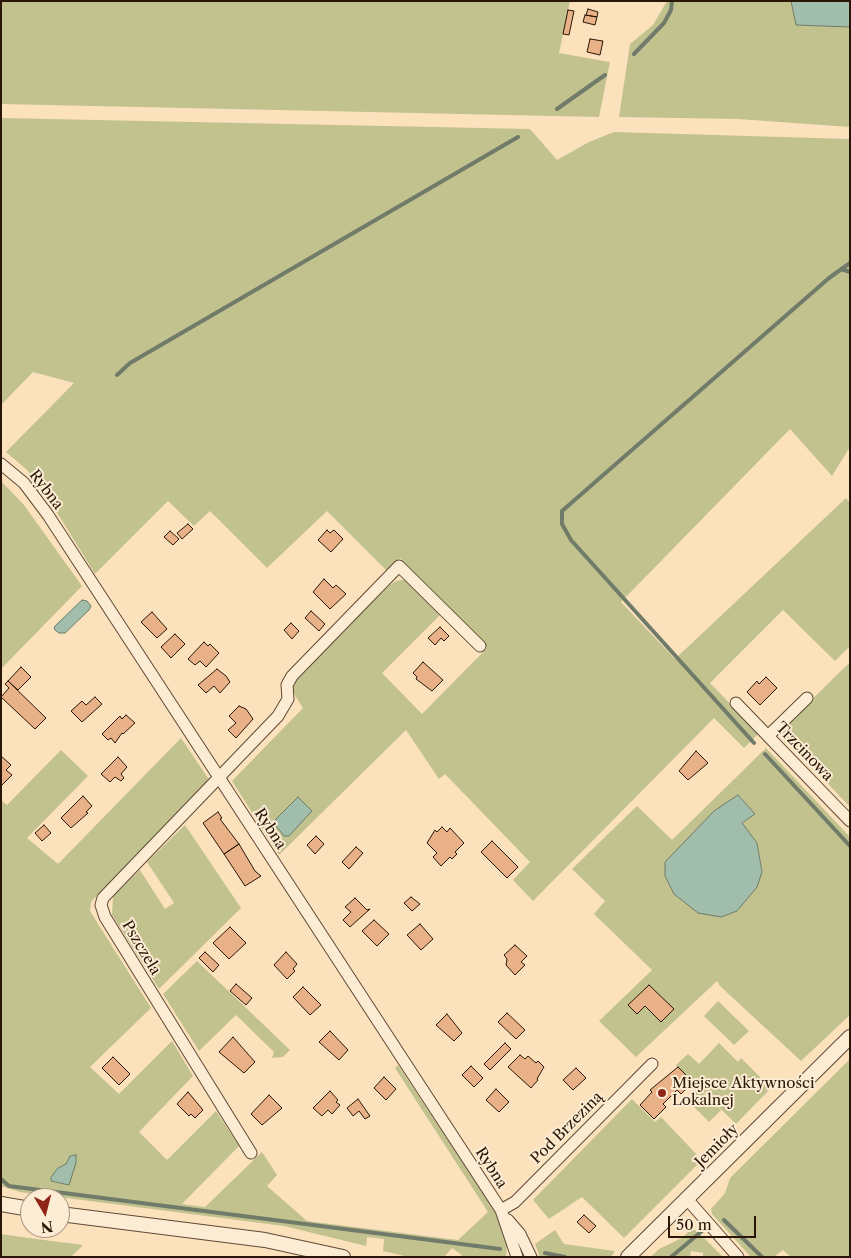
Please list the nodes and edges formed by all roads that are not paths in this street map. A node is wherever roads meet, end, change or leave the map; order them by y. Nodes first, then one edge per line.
1 (1, 464) edge
2 (480, 646) dead end
3 (807, 698) dead end
4 (736, 703) dead end
5 (768, 736) junction
6 (220, 778) junction
7 (850, 820) edge
8 (850, 1037) edge
9 (652, 1064) dead end
10 (251, 1153) dead end
11 (687, 1200) junction
12 (1, 1204) edge
13 (20, 1207) edge
14 (503, 1214) junction
15 (70, 1215) edge
16 (343, 1257) edge
17 (517, 1257) edge
18 (531, 1257) edge
19 (628, 1257) edge
20 (738, 1257) edge

1 - 6 street, Rybna
2 - 6 street
3 - 5 street
4 - 5 street, Trzcinowa
5 - 7 street, Trzcinowa
6 - 10 street, Pszczela
6 - 14 street, Rybna
8 - 11 street, Jemioły
9 - 14 street, Pod Brzeziną
11 - 19 street, Jemioły
11 - 20 street
12 - 13 street
14 - 17 street, Rybna
14 - 18 street, Rybna
15 - 16 street

